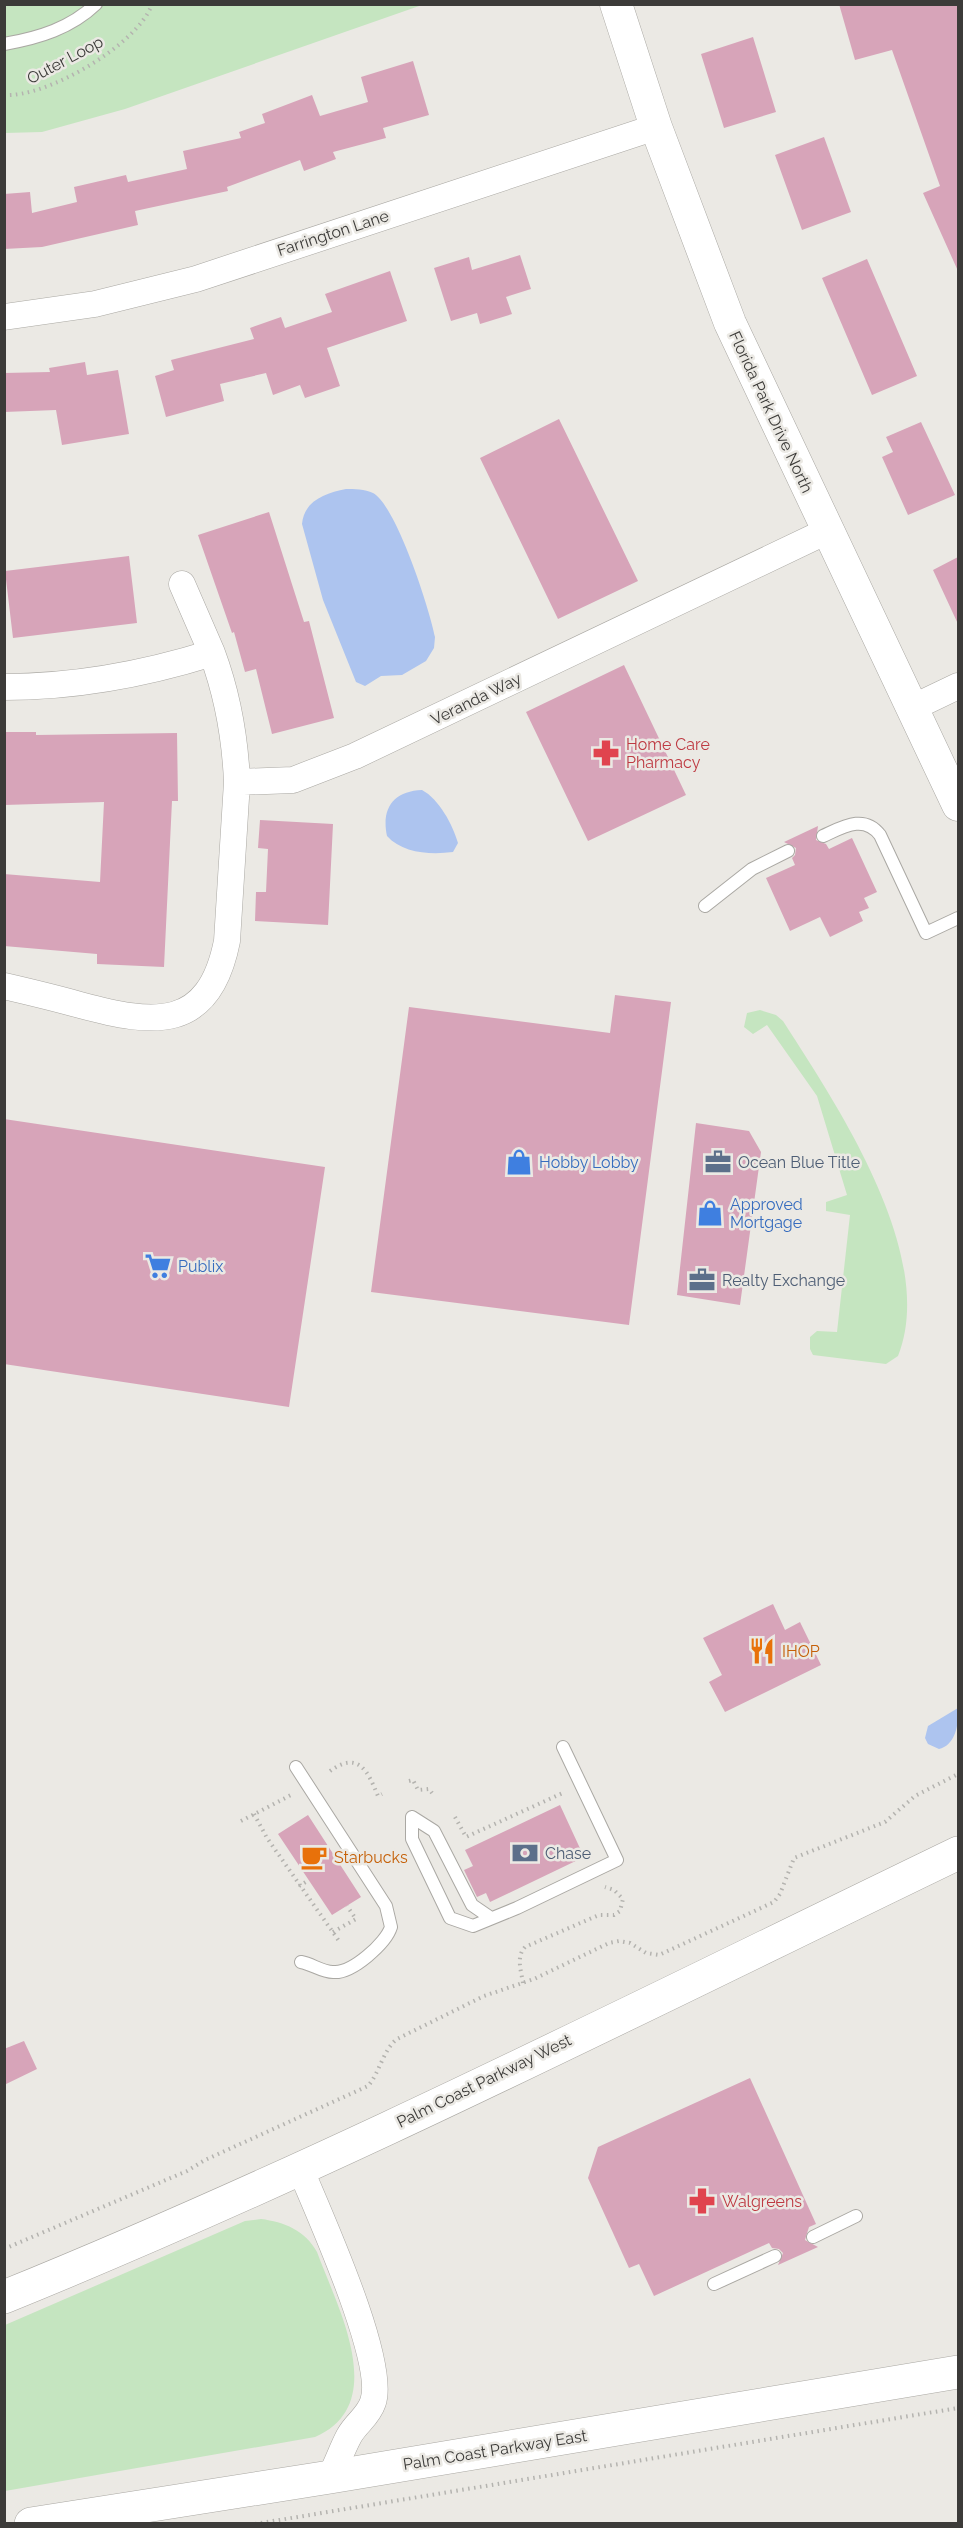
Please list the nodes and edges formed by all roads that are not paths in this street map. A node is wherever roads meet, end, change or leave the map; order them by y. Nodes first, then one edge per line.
1 (96, 4) edge
2 (616, 4) edge
3 (4, 44) edge
4 (656, 127) junction
5 (4, 317) edge
6 (827, 531) junction
7 (182, 585) dead end
8 (212, 653) junction
9 (958, 686) edge
10 (4, 687) edge
11 (912, 708) junction
12 (237, 782) junction
13 (958, 805) edge
14 (823, 836) dead end
15 (788, 851) dead end
16 (705, 906) dead end
17 (958, 918) edge
18 (4, 986) edge
19 (563, 1747) dead end
20 (296, 1767) dead end
21 (958, 1853) edge
22 (491, 1918) junction
23 (301, 1962) dead end
24 (300, 2168) junction
25 (855, 2216) dead end
26 (813, 2237) dead end
27 (775, 2256) dead end
28 (714, 2284) dead end
29 (4, 2297) edge
30 (958, 2372) edge
31 (330, 2478) junction
32 (31, 2523) edge

1 - 3 lane
2 - 4 street, Florida Park Drive North
4 - 5 street, Farrington Lane
4 - 6 street, Florida Park Drive North
6 - 11 street, Florida Park Drive North
6 - 12 street, Veranda Way
7 - 8 street
8 - 10 street
8 - 12 street
9 - 11 street
11 - 13 street, Florida Park Drive North
12 - 18 street
14 - 17 lane
15 - 16 lane
19 - 22 lane
20 - 23 lane
21 - 24 main road, Palm Coast Parkway West
22 - 22 lane
24 - 29 main road, Palm Coast Parkway West
24 - 31 street
25 - 26 lane
27 - 28 lane
30 - 31 main road, Palm Coast Parkway East
31 - 32 main road, Palm Coast Parkway East

